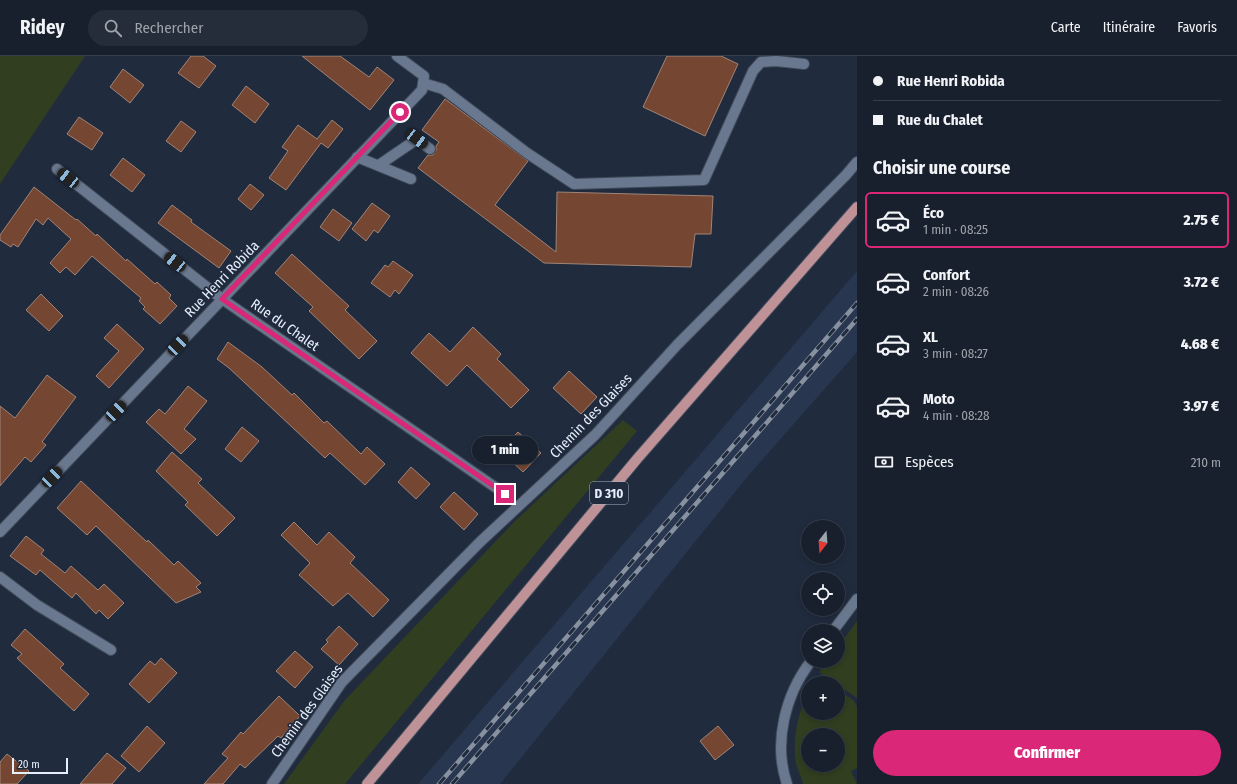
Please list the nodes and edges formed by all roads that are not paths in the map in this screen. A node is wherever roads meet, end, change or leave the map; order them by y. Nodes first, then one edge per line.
1 (397, 56) edge
2 (804, 64) dead end
3 (423, 80) junction
4 (430, 149) dead end
5 (357, 157) junction
6 (857, 162) edge
7 (378, 165) junction
8 (57, 169) dead end
9 (411, 179) dead end
10 (857, 207) edge
11 (222, 299) junction
12 (505, 494) dead end
13 (0, 532) edge
14 (0, 577) edge
15 (857, 599) edge
16 (838, 624) edge
17 (111, 650) dead end
18 (807, 668) edge
19 (272, 784) edge
20 (367, 784) edge
21 (787, 784) edge

1 - 3 street
2 - 3 street
3 - 5 street, Rue Henri Robida
4 - 7 street
5 - 7 street
5 - 11 street, Rue Henri Robida
6 - 19 street, Chemin des Glaises
7 - 9 street
8 - 11 street, Rue du Chalet
10 - 20 main road, D 310
11 - 12 street, Rue du Chalet
11 - 13 street, Rue Henri Robida
14 - 17 street
15 - 16 street
18 - 21 street

